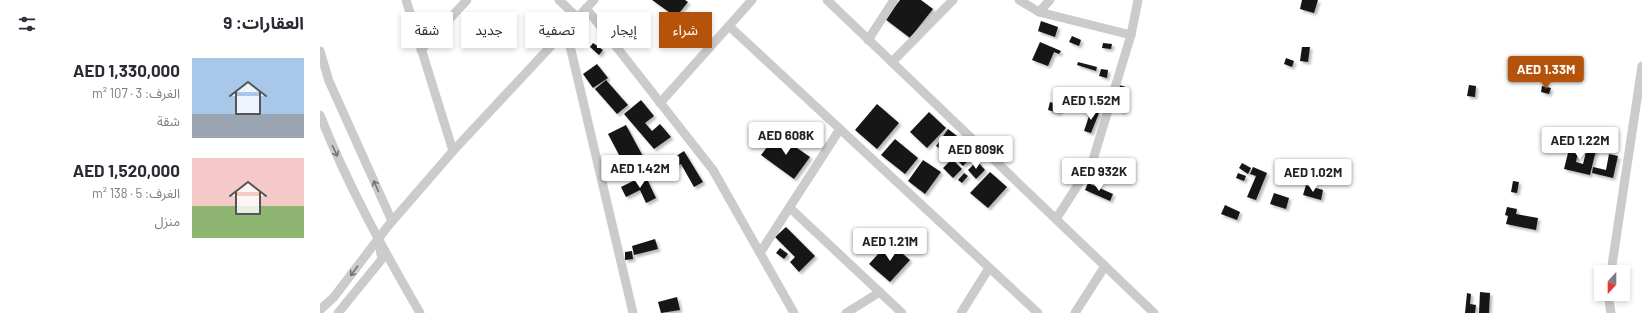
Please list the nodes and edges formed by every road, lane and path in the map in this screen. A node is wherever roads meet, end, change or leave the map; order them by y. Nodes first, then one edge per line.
1 (406, 0) edge
2 (467, 0) edge
3 (560, 0) edge
4 (594, 0) edge
5 (752, 0) edge
6 (826, 0) edge
7 (894, 0) edge
8 (953, 0) edge
9 (1018, 0) edge
10 (1050, 0) edge
11 (1138, 0) edge
12 (586, 8) junction
13 (571, 12) edge
14 (582, 12) edge
15 (1039, 12) junction
16 (729, 26) junction
17 (1131, 35) junction
18 (868, 40) junction
19 (548, 48) edge
20 (570, 48) edge
21 (421, 50) junction
22 (320, 51) edge
23 (892, 62) junction
24 (1642, 66) edge
25 (660, 103) junction
26 (320, 115) edge
27 (840, 129) junction
28 (453, 151) junction
29 (790, 208) junction
30 (1056, 219) junction
31 (392, 221) junction
32 (378, 240) junction
33 (760, 253) junction
34 (1612, 265) edge
35 (1105, 266) junction
36 (989, 268) junction
37 (880, 292) junction
38 (1609, 301) edge
39 (320, 310) edge
40 (338, 313) edge
41 (420, 313) edge
42 (633, 313) edge
43 (794, 313) edge
44 (846, 313) edge
45 (902, 313) edge
46 (961, 313) edge
47 (1038, 313) edge
48 (1075, 313) edge
49 (1154, 313) edge
50 (1610, 313) edge

1 - 21 street
2 - 21 street
3 - 13 street
4 - 12 street
5 - 16 street
6 - 18 street
7 - 18 street
8 - 23 street
9 - 15 street
10 - 15 street
11 - 17 street
12 - 14 street
12 - 25 street
15 - 17 street
16 - 25 street
16 - 27 street
17 - 30 street
18 - 23 street
19 - 28 street
20 - 42 street
21 - 28 street
31 -> 22 street
23 - 30 street
24 - 34 street
25 - 33 street
26 -> 32 street
27 - 29 street
27 - 36 street
28 - 31 street
29 - 33 street
29 - 37 street
30 - 35 street
31 - 32 street
32 -> 39 street
32 - 40 street
32 - 41 street
33 - 43 street
35 - 48 street
35 - 49 street
36 - 46 street
36 - 47 street
37 - 44 street
37 - 45 street
38 - 50 street

